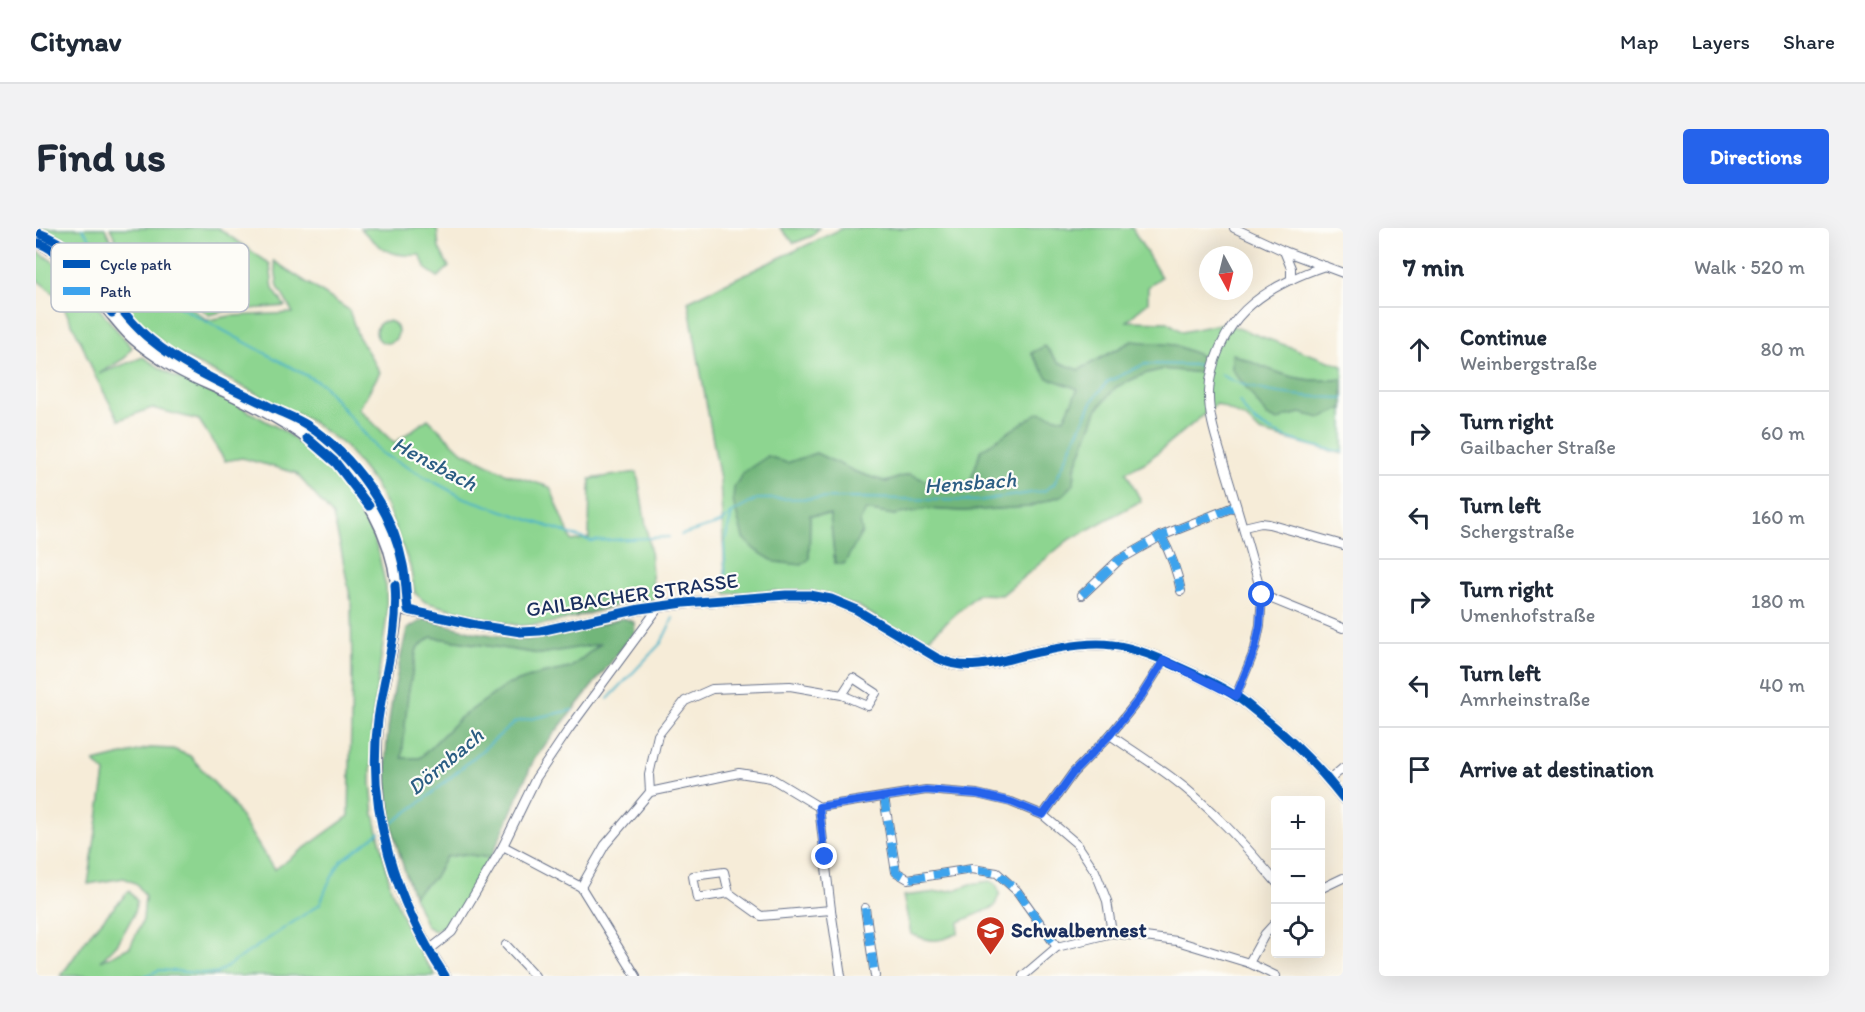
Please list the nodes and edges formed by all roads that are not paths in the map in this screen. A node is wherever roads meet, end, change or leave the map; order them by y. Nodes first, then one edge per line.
1 (1234, 228) edge
2 (36, 242) edge
3 (51, 250) edge
4 (1284, 251) junction
5 (1325, 266) junction
6 (1343, 273) edge
7 (1291, 280) junction
8 (111, 312) edge
9 (1236, 506) junction
10 (1244, 528) junction
11 (1161, 536) junction
12 (1343, 545) edge
13 (1181, 591) dead end
14 (1082, 595) dead end
15 (1262, 595) junction
16 (397, 608) junction
17 (659, 608) junction
18 (1343, 628) edge
19 (1164, 660) junction
20 (842, 695) dead end
21 (1236, 696) junction
22 (1110, 735) junction
23 (1343, 768) edge
24 (1329, 780) junction
25 (651, 792) junction
26 (884, 797) junction
27 (1343, 798) edge
28 (819, 807) junction
29 (1043, 815) junction
30 (503, 846) junction
31 (1271, 877) edge
32 (1343, 878) edge
33 (581, 886) junction
34 (1325, 887) edge
35 (729, 893) junction
36 (865, 908) dead end
37 (831, 909) junction
38 (1271, 927) edge
39 (1112, 933) junction
40 (506, 945) dead end
41 (1057, 947) junction
42 (429, 950) junction
43 (1249, 963) junction
44 (445, 976) edge
45 (535, 976) edge
46 (636, 976) edge
47 (841, 976) edge
48 (875, 976) edge
49 (1023, 976) edge
50 (1276, 976) edge

1 - 4 street
2 - 3 street
4 - 5 street
4 - 7 street
5 - 6 street
5 - 7 street
7 - 9 street
8 - 16 street
9 - 10 street
9 - 11 street
10 - 12 street
10 - 15 street
11 - 13 street
11 - 14 street
15 - 18 street
15 - 21 street
16 - 17 street, GAILBACHER STRASSE
16 - 42 street
17 - 19 street, GAILBACHER STRASSE
17 - 30 street
19 - 21 street, GAILBACHER STRASSE
19 - 22 street
20 - 25 street
21 - 24 street, GAILBACHER STRASSE
22 - 29 street
22 - 31 street
23 - 24 street
24 - 27 street, GAILBACHER STRASSE
25 - 28 street
25 - 33 street
26 - 28 street
26 - 29 street
26 - 41 street
28 - 37 street
29 - 39 street
30 - 33 street
30 - 42 street
32 - 34 street
33 - 46 street
35 - 35 street
35 - 37 street
36 - 48 street
37 - 47 street
38 - 43 street
39 - 41 street
39 - 43 street
40 - 45 street
41 - 49 street
42 - 44 street
43 - 50 street

